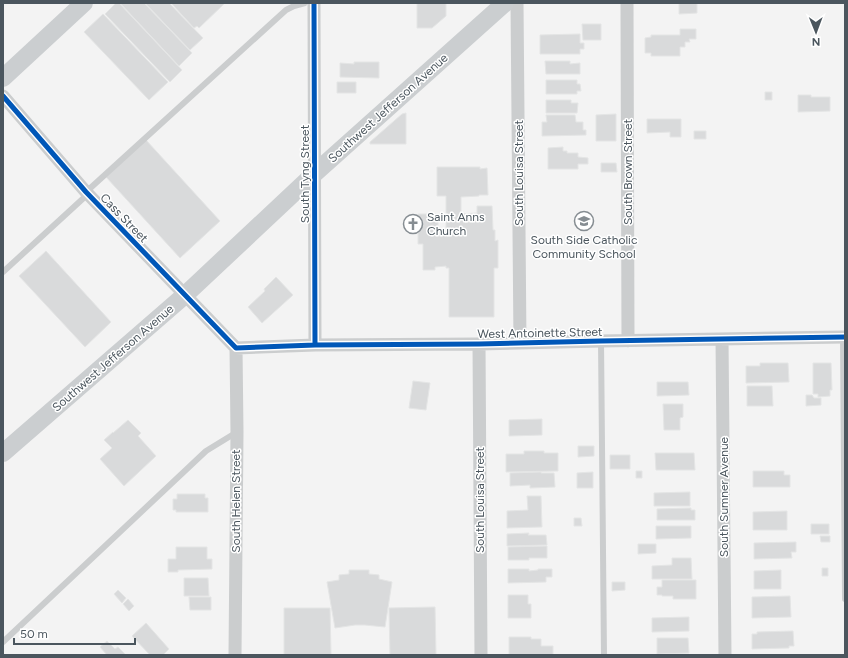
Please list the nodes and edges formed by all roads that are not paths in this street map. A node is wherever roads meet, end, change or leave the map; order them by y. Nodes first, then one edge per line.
1 (84, 3) edge
2 (305, 3) edge
3 (314, 3) edge
4 (505, 3) edge
5 (518, 3) edge
6 (627, 3) edge
7 (3, 78) edge
8 (3, 96) edge
9 (315, 173) junction
10 (87, 193) junction
11 (3, 272) edge
12 (185, 295) junction
13 (844, 337) edge
14 (722, 339) junction
15 (601, 341) junction
16 (628, 341) junction
17 (520, 343) junction
18 (479, 344) junction
19 (315, 345) junction
20 (236, 348) junction
21 (237, 432) junction
22 (3, 453) edge
23 (845, 599) edge
24 (3, 642) edge
25 (235, 655) edge
26 (481, 655) edge
27 (604, 655) edge
28 (725, 655) edge

1 - 7 main road
2 - 10 lane
3 - 9 street, South Tyng Street
4 - 9 main road, Southwest Jefferson Avenue
5 - 17 street, South Louisa Street
6 - 16 street, South Brown Street
8 - 10 street, Cass Street
9 - 12 main road, Southwest Jefferson Avenue
9 - 19 street, South Tyng Street
10 - 11 lane
10 - 12 street, Cass Street
12 - 20 street, Cass Street
12 - 22 main road, Southwest Jefferson Avenue
13 - 14 street, West Antoinette Street
13 - 23 lane
14 - 16 street, West Antoinette Street
14 - 28 street, South Sumner Avenue
15 - 16 street, West Antoinette Street
15 - 17 street, West Antoinette Street
15 - 27 lane
17 - 18 street, West Antoinette Street
18 - 19 street, West Antoinette Street
18 - 26 street, South Louisa Street
19 - 20 street, West Antoinette Street
20 - 21 street, South Helen Street
21 - 24 lane
21 - 25 street, South Helen Street

